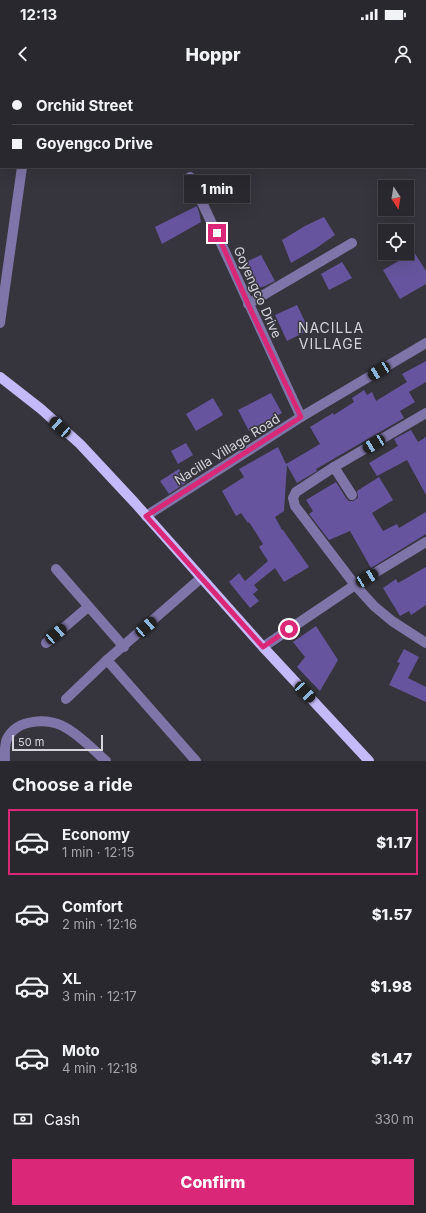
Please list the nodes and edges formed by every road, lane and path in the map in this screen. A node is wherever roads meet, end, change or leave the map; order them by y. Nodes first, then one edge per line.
1 (22, 168) edge
2 (190, 177) dead end
3 (352, 243) dead end
4 (248, 304) junction
5 (0, 323) edge
6 (426, 343) edge
7 (0, 377) edge
8 (426, 413) edge
9 (301, 417) junction
10 (334, 467) junction
11 (352, 495) dead end
12 (146, 516) junction
13 (426, 542) edge
14 (56, 569) dead end
15 (201, 578) junction
16 (355, 585) junction
17 (88, 607) junction
18 (46, 643) dead end
19 (426, 643) edge
20 (124, 647) junction
21 (263, 647) junction
22 (108, 660) junction
23 (66, 699) dead end
24 (5, 761) edge
25 (106, 761) edge
26 (196, 761) edge
27 (369, 761) edge

1 - 5 street
2 - 4 street, Goyengco Drive
3 - 4 street
4 - 9 street, Goyengco Drive
6 - 9 street, Nacilla Village Road
7 - 12 main road
8 - 10 street
9 - 12 street, Nacilla Village Road
10 - 11 street
10 - 16 street
12 - 15 main road
13 - 16 street
14 - 17 street
15 - 20 street
15 - 21 main road
16 - 19 street
16 - 21 street
17 - 18 street
17 - 20 street
20 - 22 street
21 - 27 main road
22 - 23 street
22 - 26 street
24 - 25 street

